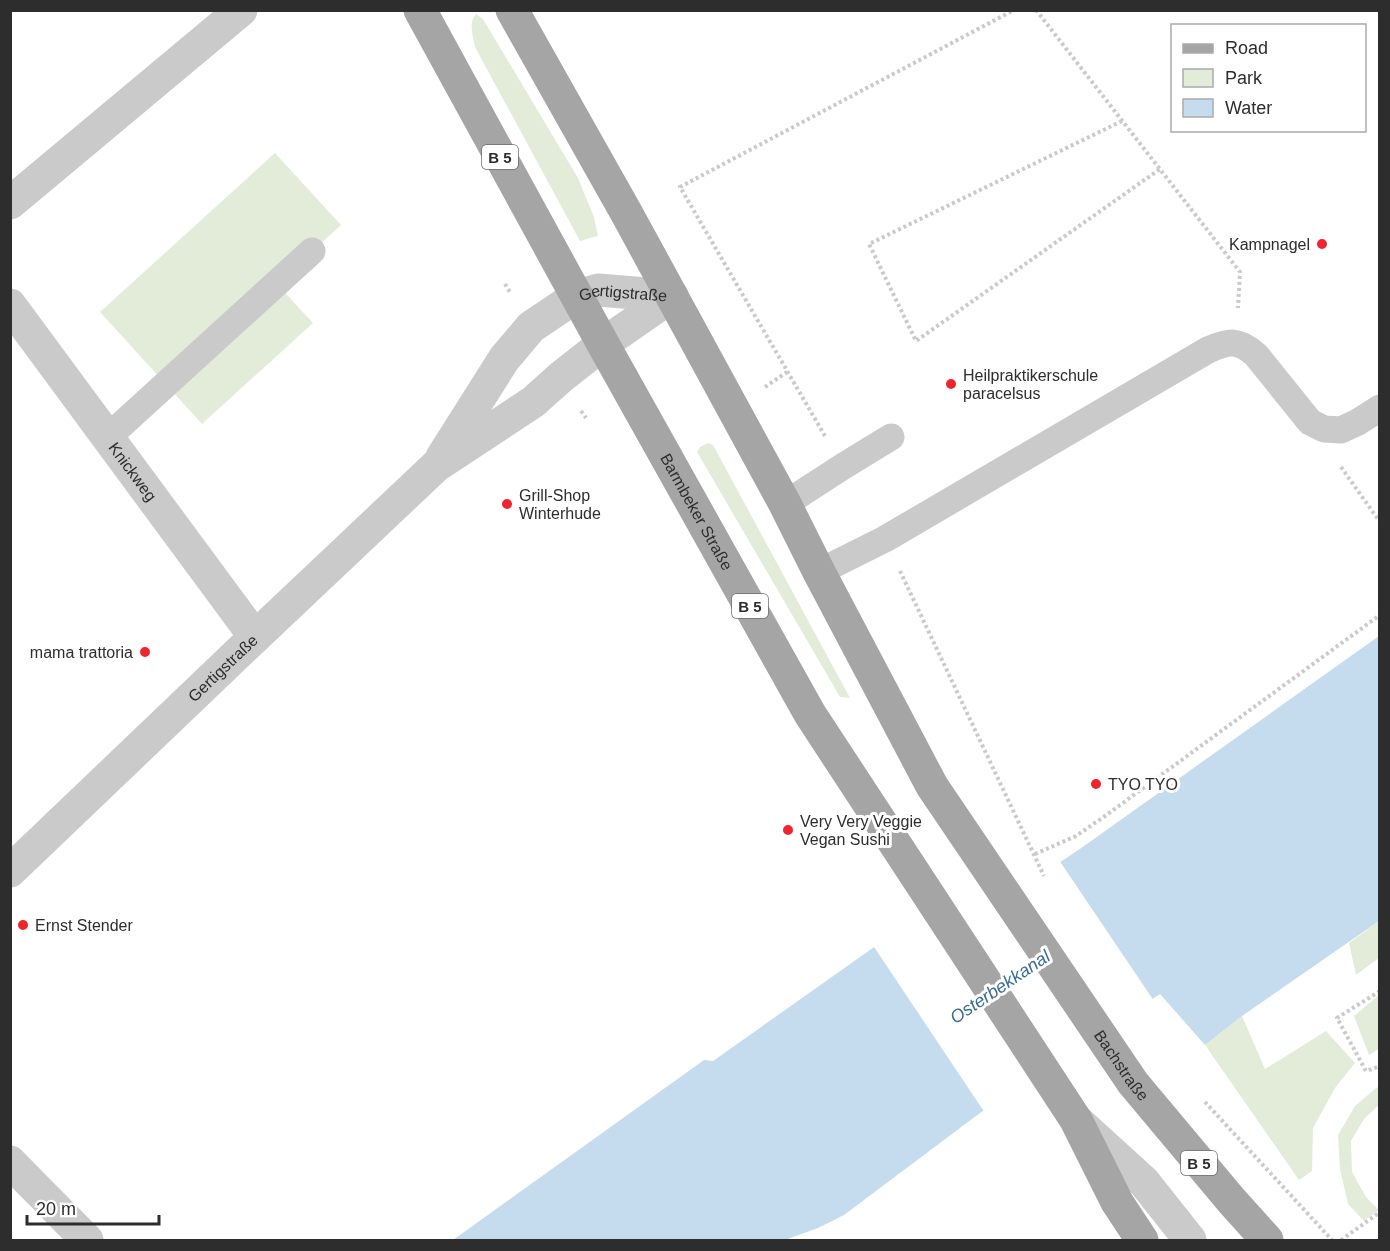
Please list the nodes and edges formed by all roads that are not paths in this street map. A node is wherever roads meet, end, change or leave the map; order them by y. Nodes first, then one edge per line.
1 (241, 10) edge
2 (512, 10) edge
3 (426, 13) edge
4 (10, 203) edge
5 (312, 251) dead end
6 (577, 296) junction
7 (672, 296) junction
8 (10, 305) edge
9 (603, 344) junction
10 (1380, 408) edge
11 (108, 437) junction
12 (891, 437) dead end
13 (436, 466) junction
14 (785, 504) junction
15 (819, 572) junction
16 (255, 637) junction
17 (10, 872) edge
18 (1076, 1120) junction
19 (10, 1162) edge
20 (87, 1240) edge
21 (1142, 1240) edge
22 (1190, 1240) edge
23 (1267, 1240) edge

1 - 4 street
2 - 7 main road, B 5
3 - 6 main road, Barmbeker Straße / B 5
5 - 11 lane
6 - 7 street, Gertigstraße
6 - 9 main road, Barmbeker Straße / B 5
6 - 13 street, Gertigstraße
7 - 9 street, Gertigstraße
7 - 14 main road, B 5
8 - 11 street, Knickweg
9 - 13 street, Gertigstraße
9 - 18 main road, Barmbeker Straße / B 5
10 - 15 lane
11 - 16 street, Knickweg
12 - 14 lane
13 - 16 street, Gertigstraße
14 - 15 main road, B 5
15 - 23 main road, Bachstraße / B 5
16 - 17 street, Gertigstraße
18 - 21 main road, B 5
18 - 22 street
19 - 20 street

